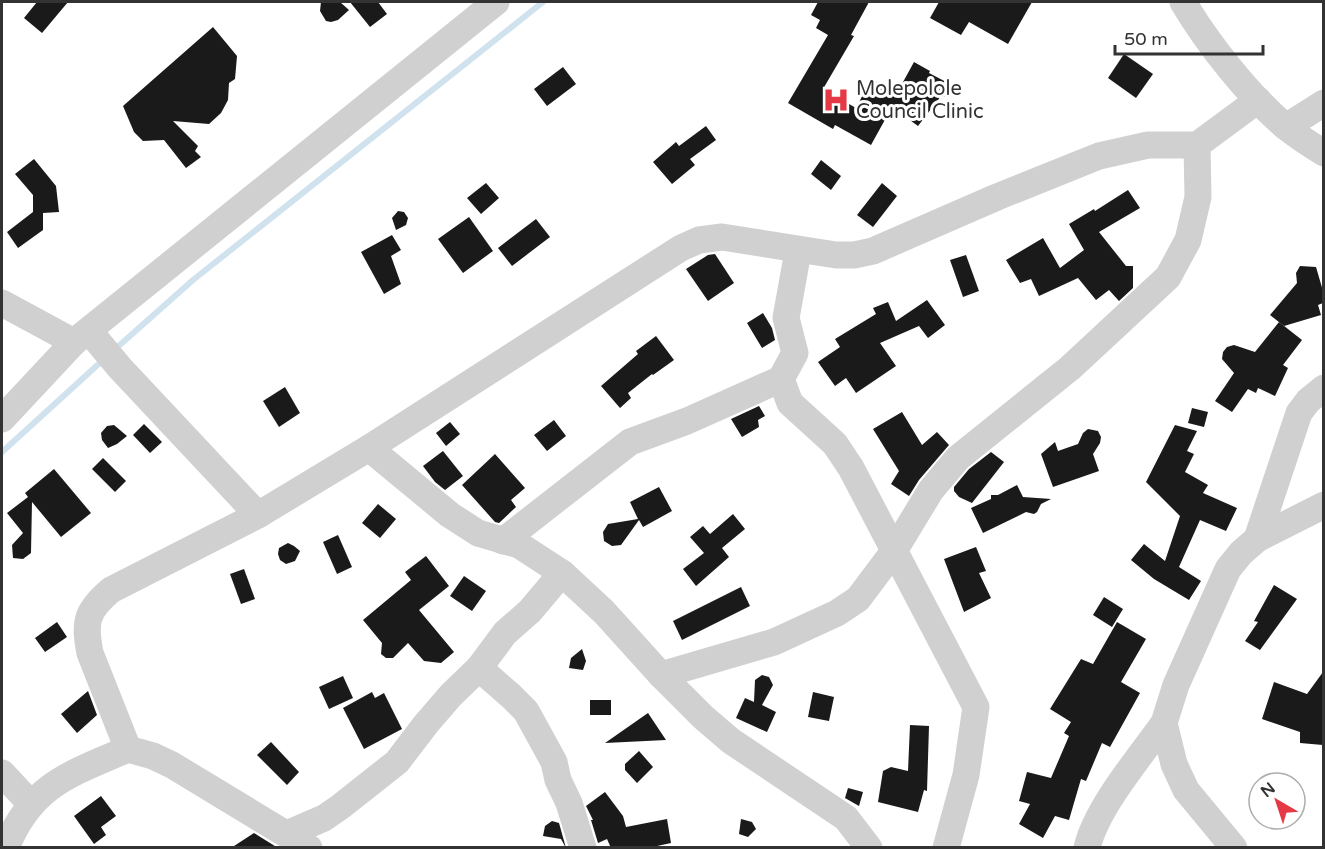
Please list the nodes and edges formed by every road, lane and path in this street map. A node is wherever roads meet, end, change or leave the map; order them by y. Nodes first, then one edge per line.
1 (496, 2) edge
2 (1184, 2) edge
3 (1258, 100) junction
4 (1323, 103) edge
5 (1286, 127) junction
6 (1197, 145) junction
7 (1323, 153) edge
8 (798, 251) junction
9 (2, 303) edge
10 (81, 336) junction
11 (781, 379) junction
12 (1323, 388) edge
13 (2, 419) edge
14 (369, 448) junction
15 (1323, 505) edge
16 (258, 515) junction
17 (1257, 538) junction
18 (503, 541) junction
19 (894, 551) junction
20 (562, 573) junction
21 (479, 668) junction
22 (662, 675) junction
23 (1164, 723) junction
24 (128, 748) junction
25 (2, 772) edge
26 (30, 803) junction
27 (298, 841) edge
28 (6, 848) edge
29 (583, 848) edge
30 (868, 848) edge
31 (946, 848) edge
32 (1087, 848) edge
33 (1234, 848) edge

1 - 10 street
2 - 3 street
3 - 5 street
3 - 6 street
4 - 5 street
5 - 7 street
6 - 8 street
6 - 19 street
8 - 11 street
8 - 14 street
9 - 10 street
10 - 13 street
10 - 16 street
11 - 18 street
11 - 19 street
12 - 17 street
14 - 16 street
14 - 18 street
15 - 17 street
16 - 24 street
17 - 23 street
18 - 20 street
19 - 22 street
19 - 31 street
20 - 21 street
20 - 22 street
21 - 27 street
21 - 29 street
22 - 30 street
23 - 32 street
23 - 33 street
24 - 26 street
24 - 27 street
25 - 26 street
26 - 28 street

